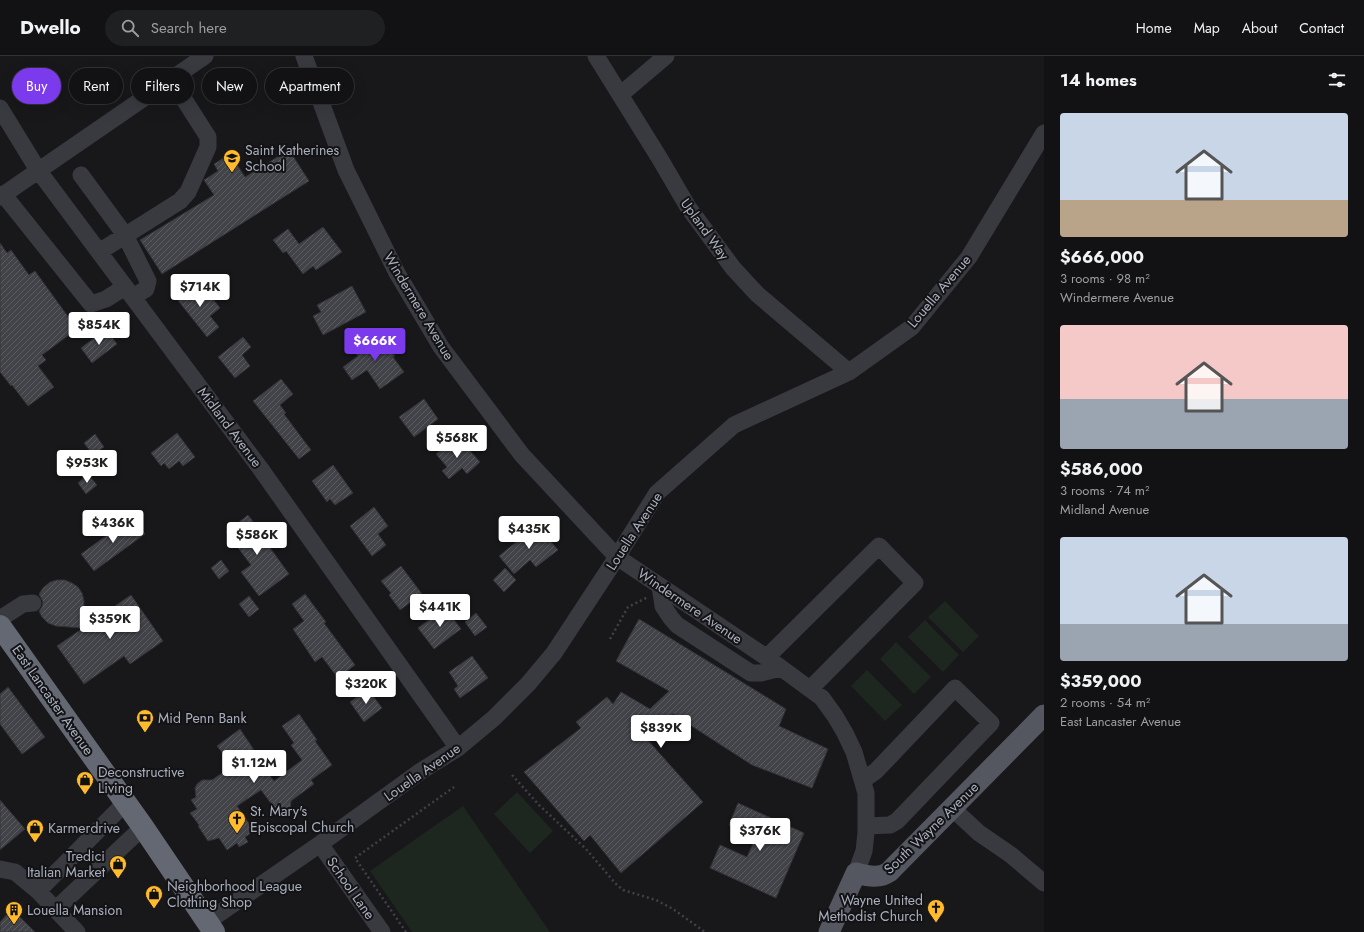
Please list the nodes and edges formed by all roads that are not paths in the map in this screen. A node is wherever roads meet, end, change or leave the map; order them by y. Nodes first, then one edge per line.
1 (205, 56) edge
2 (304, 56) edge
3 (596, 56) edge
4 (666, 56) edge
5 (187, 68) edge
6 (620, 95) junction
7 (134, 104) edge
8 (187, 104) edge
9 (0, 108) edge
10 (1044, 133) edge
11 (38, 170) junction
12 (80, 175) dead end
13 (2, 196) edge
14 (125, 235) junction
15 (99, 252) junction
16 (129, 292) junction
17 (849, 372) junction
18 (617, 557) junction
19 (654, 591) junction
20 (33, 603) dead end
21 (0, 619) edge
22 (0, 626) edge
23 (766, 657) junction
24 (781, 668) junction
25 (810, 689) junction
26 (1044, 715) edge
27 (458, 748) junction
28 (863, 780) junction
29 (126, 802) junction
30 (952, 808) junction
31 (866, 826) junction
32 (143, 827) junction
33 (320, 844) junction
34 (0, 869) edge
35 (856, 873) junction
36 (1044, 883) edge
37 (38, 891) junction
38 (56, 909) junction
39 (211, 927) edge
40 (77, 932) edge
41 (382, 932) edge
42 (829, 932) edge

1 - 5 street
2 - 18 street, Windermere Avenue
3 - 6 street, Upland Way
4 - 6 street
6 - 17 street, Upland Way
7 - 11 street
8 - 14 street
9 - 11 street, Midland Avenue
10 - 17 street, Louella Avenue
11 - 13 street
11 - 15 street, Midland Avenue
12 - 14 street
13 - 16 street
14 - 15 street
14 - 16 street
15 - 16 street, Midland Avenue
16 - 27 street, Midland Avenue
17 - 18 street, Louella Avenue
18 - 19 street, Windermere Avenue
18 - 27 street, Louella Avenue
19 - 23 street, Windermere Avenue
19 - 24 street
20 - 21 street
22 - 29 highway, East Lancaster Avenue
23 - 24 street, Windermere Avenue
23 - 25 street
24 - 25 street, Windermere Avenue
25 - 28 street, Windermere Avenue
26 - 30 main road, South Wayne Avenue
27 - 33 street, Louella Avenue
28 - 31 street, Windermere Avenue
28 - 31 street
29 - 32 highway, East Lancaster Avenue
29 - 37 street
30 - 35 main road, South Wayne Avenue
30 - 36 street
31 - 35 street, Windermere Avenue
32 - 38 street
32 - 39 highway, East Lancaster Avenue
33 - 39 street, Louella Avenue
33 - 41 street, School Lane
34 - 37 street
35 - 42 main road
37 - 38 street
38 - 40 street

